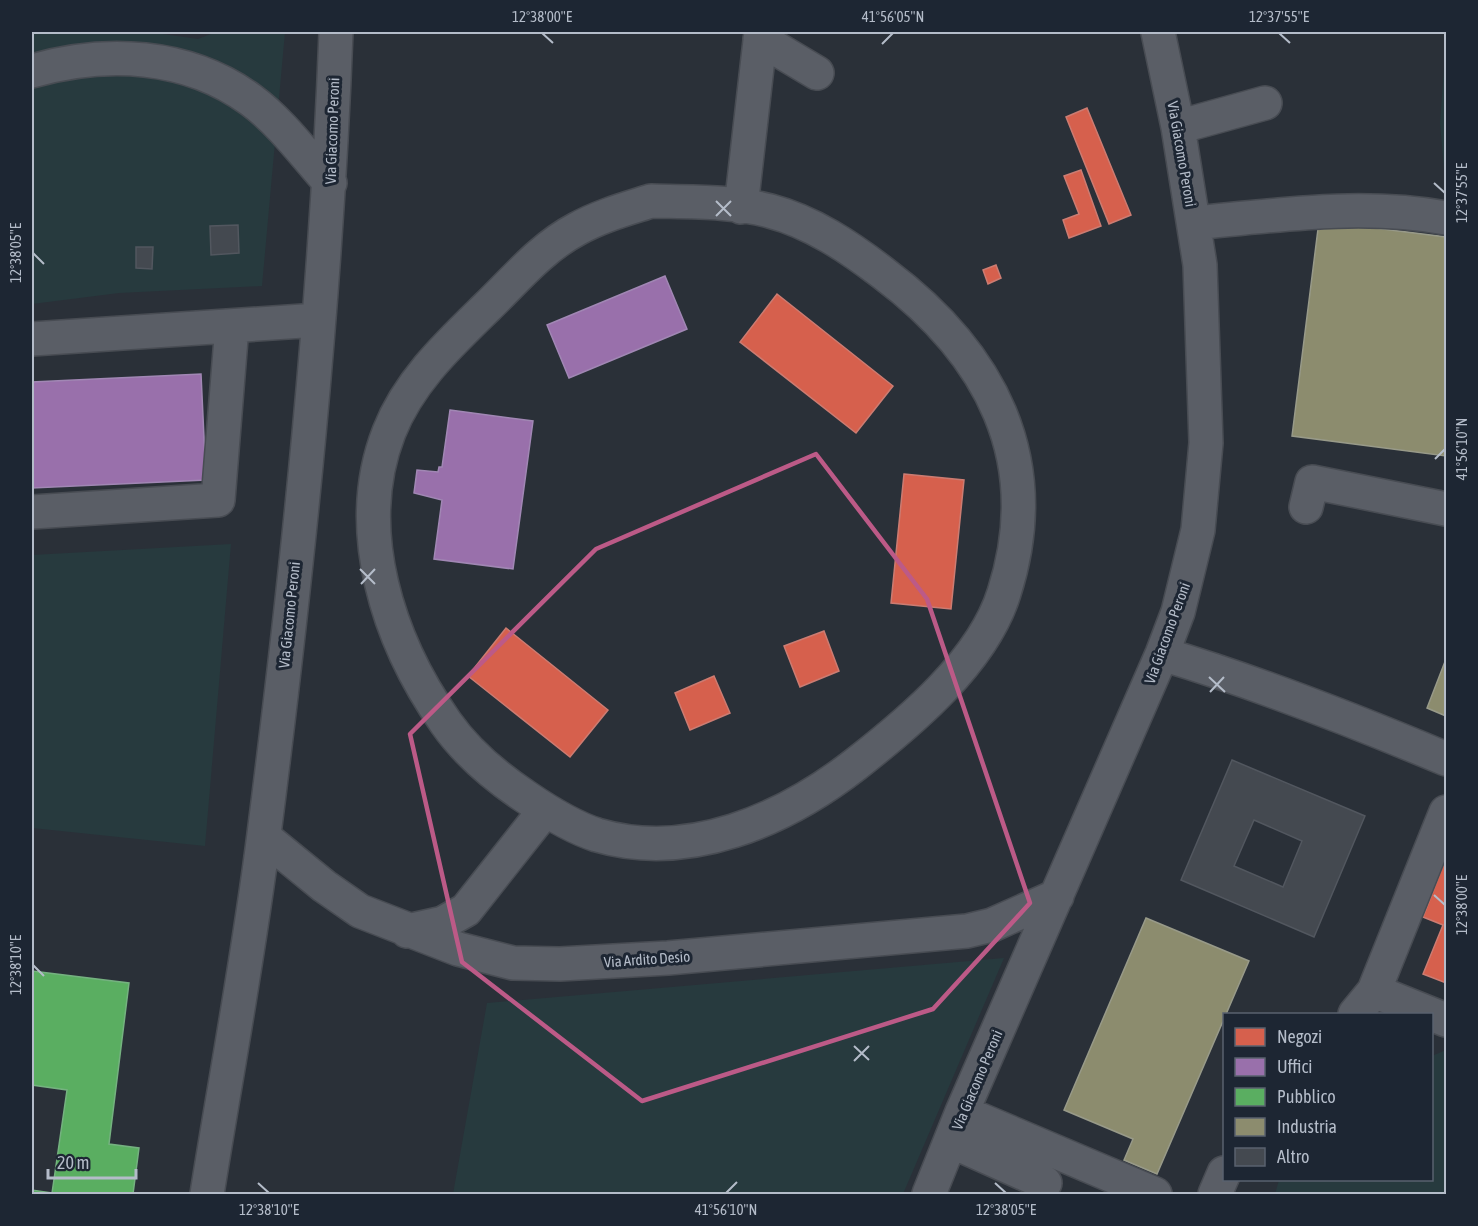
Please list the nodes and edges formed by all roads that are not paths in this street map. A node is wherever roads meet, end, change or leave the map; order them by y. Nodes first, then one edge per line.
1 (336, 32) edge
2 (1158, 32) edge
3 (761, 35) edge
4 (32, 71) edge
5 (817, 73) dead end
6 (1257, 105) dead end
7 (1178, 127) junction
8 (330, 183) junction
9 (741, 207) junction
10 (1446, 218) edge
11 (1194, 223) junction
12 (318, 320) junction
13 (232, 326) junction
14 (32, 339) edge
15 (1306, 507) dead end
16 (1446, 509) edge
17 (32, 512) edge
18 (1162, 654) junction
19 (1446, 759) edge
20 (545, 810) junction
21 (1446, 812) edge
22 (264, 837) junction
23 (1057, 896) junction
24 (407, 931) junction
25 (1364, 1002) edge
26 (1414, 1013) edge
27 (956, 1127) junction
28 (1223, 1175) edge
29 (1045, 1183) dead end
30 (207, 1194) edge
31 (929, 1194) edge
32 (1155, 1194) edge
33 (1215, 1194) edge

1 - 8 street, Via Giacomo Peroni
2 - 7 street, Via Giacomo Peroni
3 - 5 street
3 - 9 street
4 - 8 street
6 - 7 street
7 - 11 street, Via Giacomo Peroni
8 - 12 street, Via Giacomo Peroni
9 - 20 street
9 - 20 street
10 - 11 street
11 - 18 street, Via Giacomo Peroni
12 - 13 street
12 - 22 street, Via Giacomo Peroni
13 - 14 street
13 - 17 street
15 - 16 street
18 - 19 street
18 - 23 street, Via Giacomo Peroni
20 - 24 street
21 - 25 street
22 - 24 street, Via Ardito Desio
22 - 30 street, Via Giacomo Peroni
23 - 24 street, Via Ardito Desio
23 - 27 street, Via Giacomo Peroni
25 - 26 street
27 - 29 street
27 - 31 street, Via Giacomo Peroni
27 - 32 street
28 - 33 street

